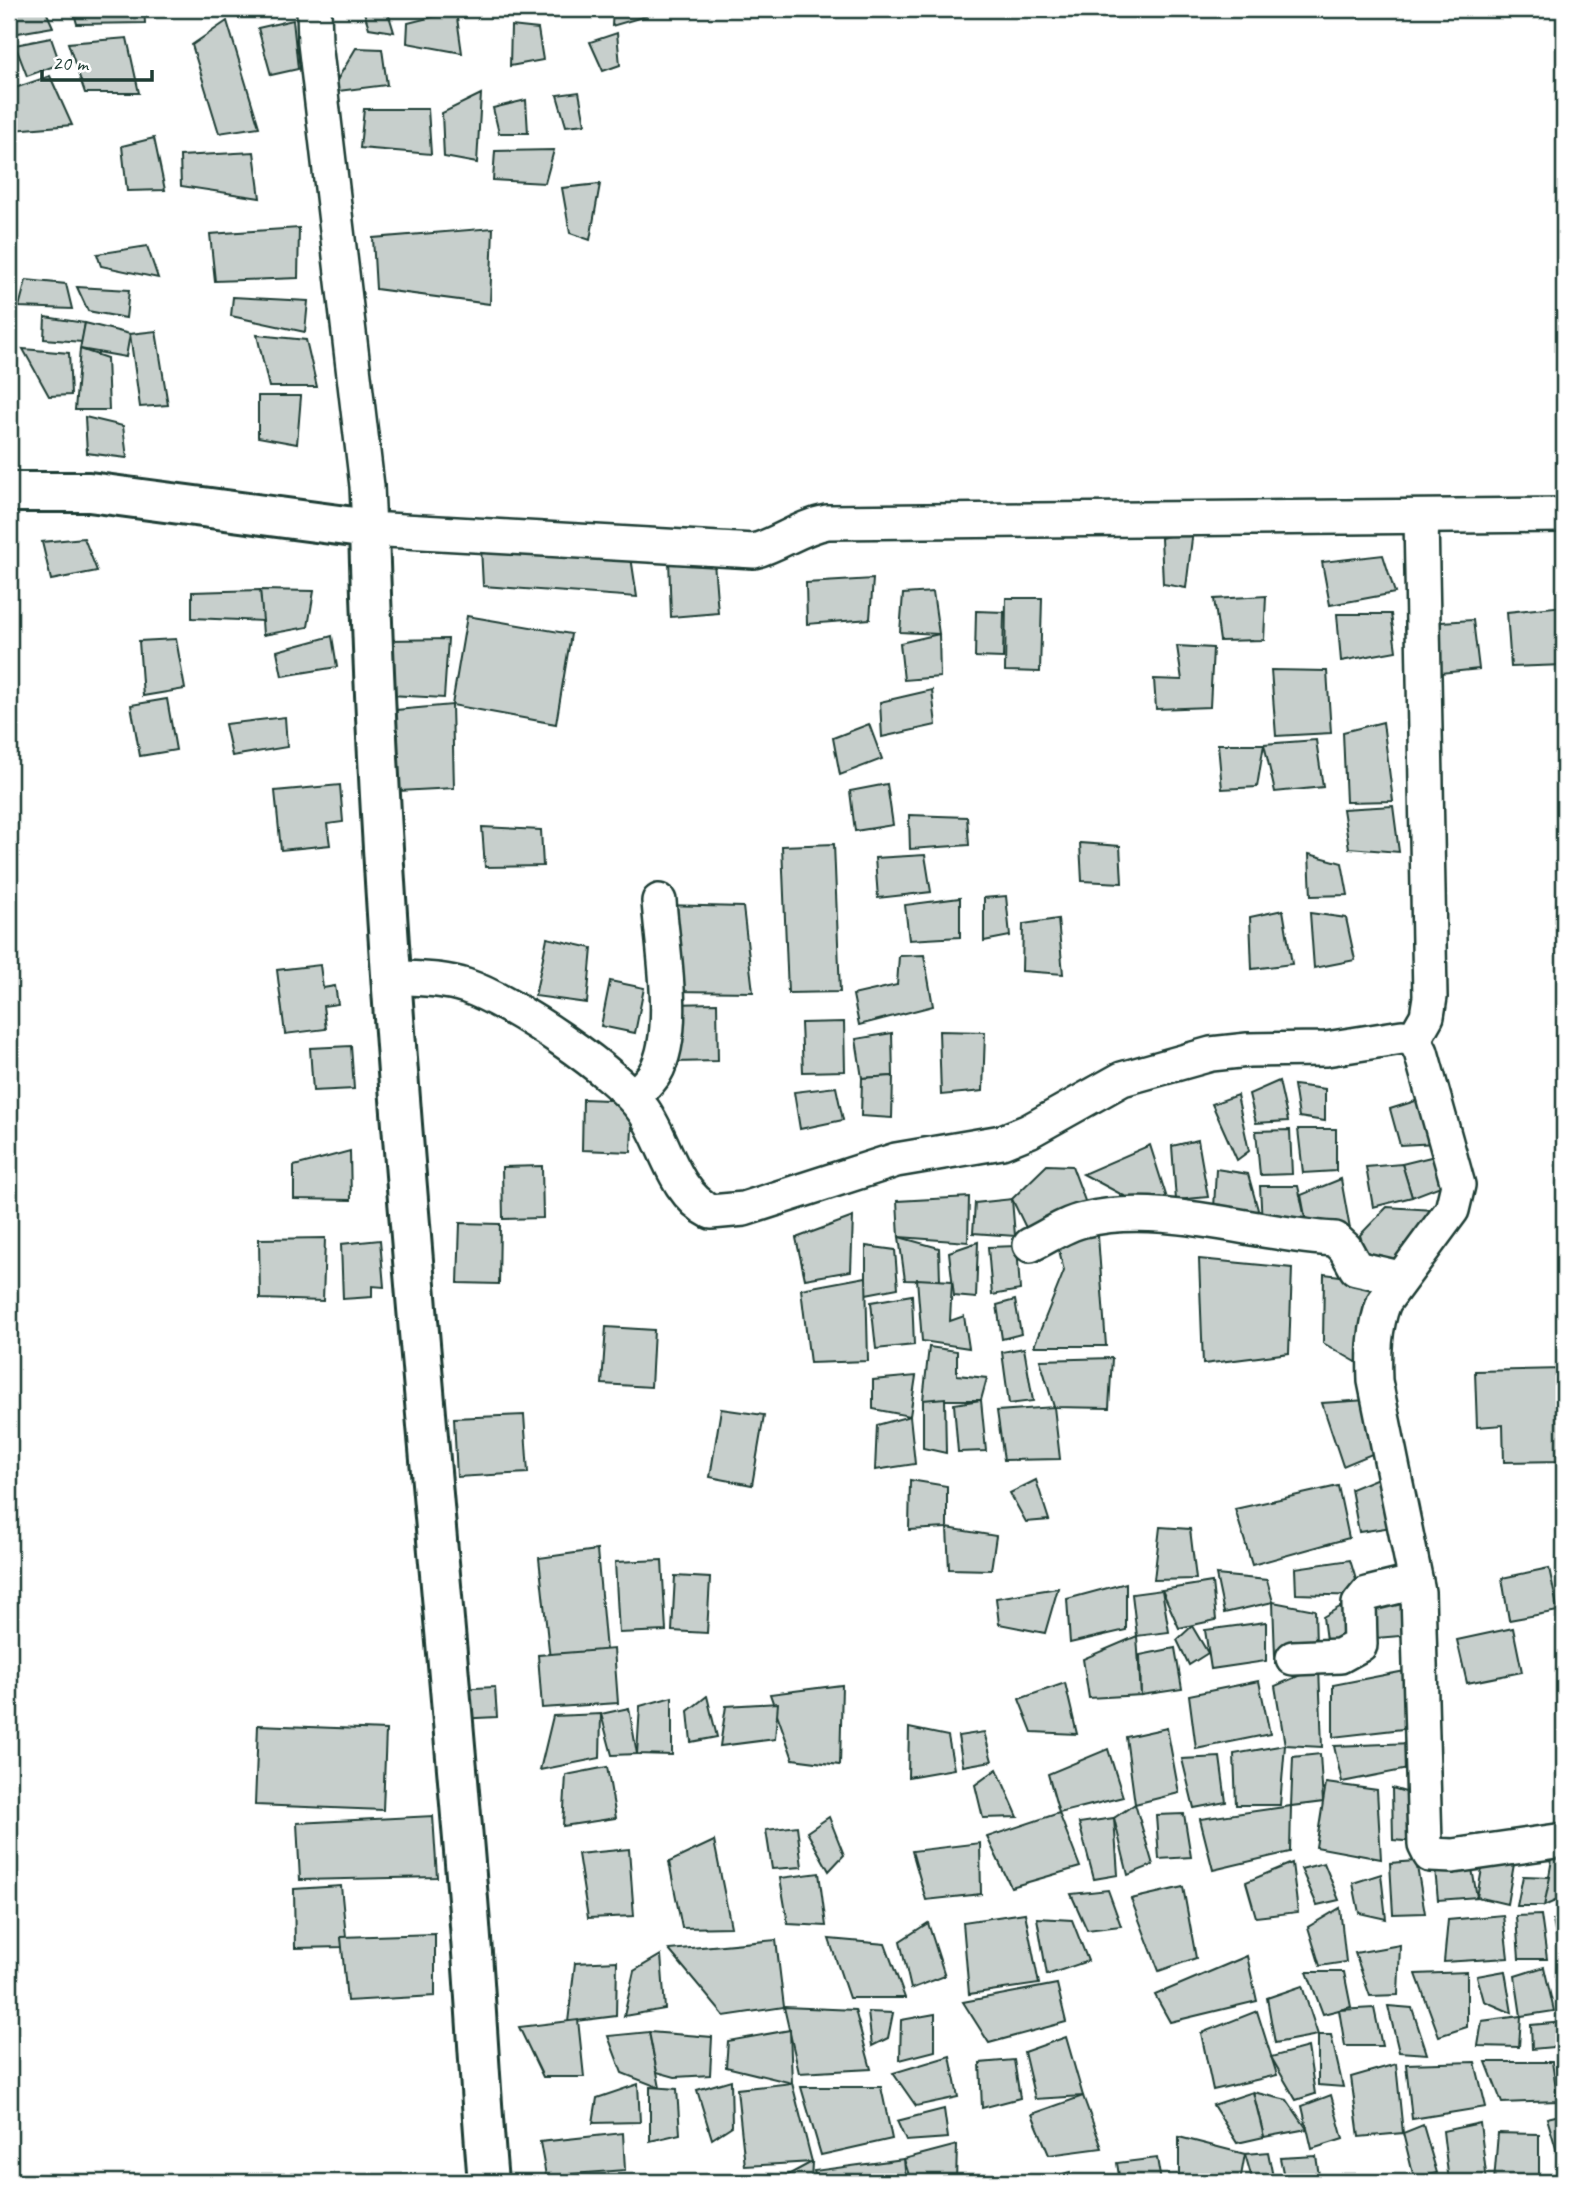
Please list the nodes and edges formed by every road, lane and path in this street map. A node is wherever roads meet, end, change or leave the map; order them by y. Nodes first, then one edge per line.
1 (314, 9) edge
2 (9, 492) edge
3 (1564, 515) edge
4 (1420, 517) junction
5 (369, 529) junction
6 (659, 901) dead end
7 (391, 977) junction
8 (1414, 1039) junction
9 (634, 1097) junction
10 (1030, 1245) dead end
11 (1400, 1278) junction
12 (1416, 1582) junction
13 (1293, 1658) dead end
14 (1564, 1840) edge
15 (488, 2182) edge

1 - 5 street
2 - 5 street
3 - 4 street
4 - 5 street
4 - 8 street
5 - 7 street
6 - 9 street
7 - 9 street
7 - 15 street
8 - 9 street
8 - 11 street
10 - 11 street
11 - 12 street
12 - 13 street
12 - 14 street

